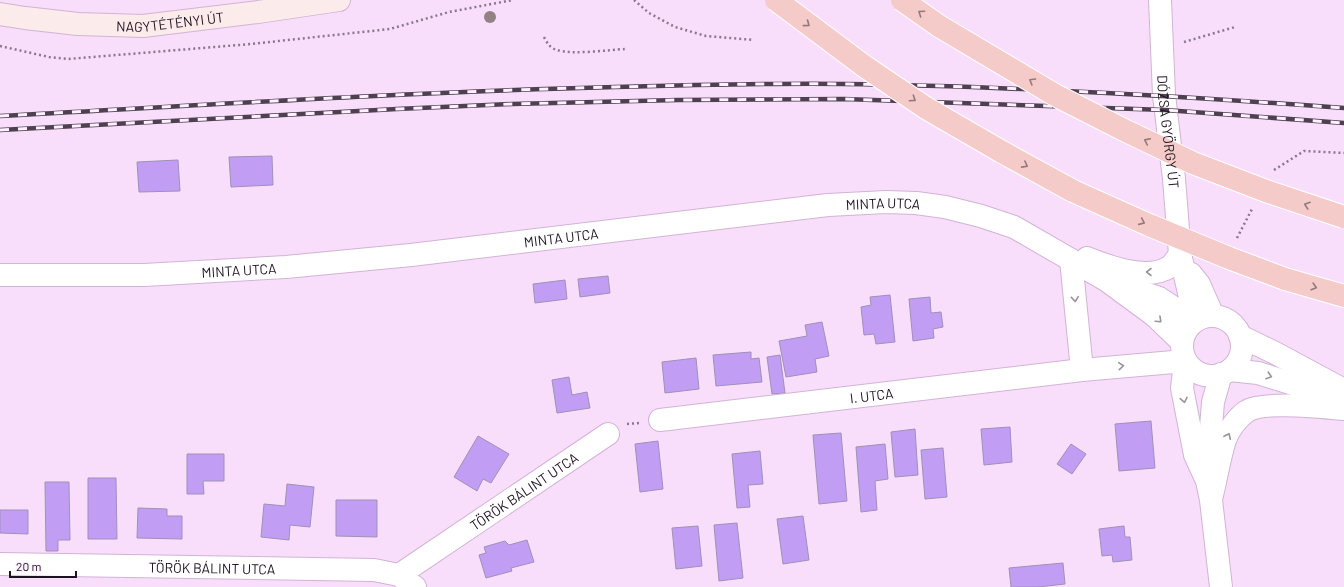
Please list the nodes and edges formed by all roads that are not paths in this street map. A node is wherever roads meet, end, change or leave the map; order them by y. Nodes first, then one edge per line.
1 (339, 0) edge
2 (776, 0) edge
3 (902, 0) edge
4 (1160, 0) edge
5 (0, 14) edge
6 (1344, 217) edge
7 (1014, 227) junction
8 (1181, 259) junction
9 (1071, 260) junction
10 (0, 275) edge
11 (1106, 280) junction
12 (1344, 296) edge
13 (1203, 319) junction
14 (1240, 336) junction
15 (1184, 352) junction
16 (1082, 370) junction
17 (1226, 372) junction
18 (1344, 390) edge
19 (1344, 400) edge
20 (1344, 409) edge
21 (660, 420) road end
22 (608, 434) road end
23 (1209, 491) junction
24 (0, 564) edge
25 (407, 581) edge
26 (1221, 587) edge

1 - 5 main road, NAGYTÉTÉNYI ÚT
2 -> 12 highway, bridge
6 -> 3 highway, bridge
4 - 8 street, DÓZSA GYÖRGY ÚT
8 -> 7 street
7 - 9 street, MINTA UTCA
7 - 10 street, MINTA UTCA
8 - 13 street, DÓZSA GYÖRGY ÚT
9 - 11 street, MINTA UTCA
9 -> 16 street
11 - 13 street, MINTA UTCA
11 -> 15 street, MINTA UTCA
13 - 14 street
13 - 15 street
14 - 17 street
14 - 18 street
16 -> 15 street, I. UTCA
15 - 17 street
15 -> 23 street
16 - 21 street, I. UTCA
17 -> 19 street
17 - 23 street
23 -> 20 street
22 - 25 street, TÖRÖK BÁLINT UTCA
23 - 26 street
24 - 25 street, TÖRÖK BÁLINT UTCA

